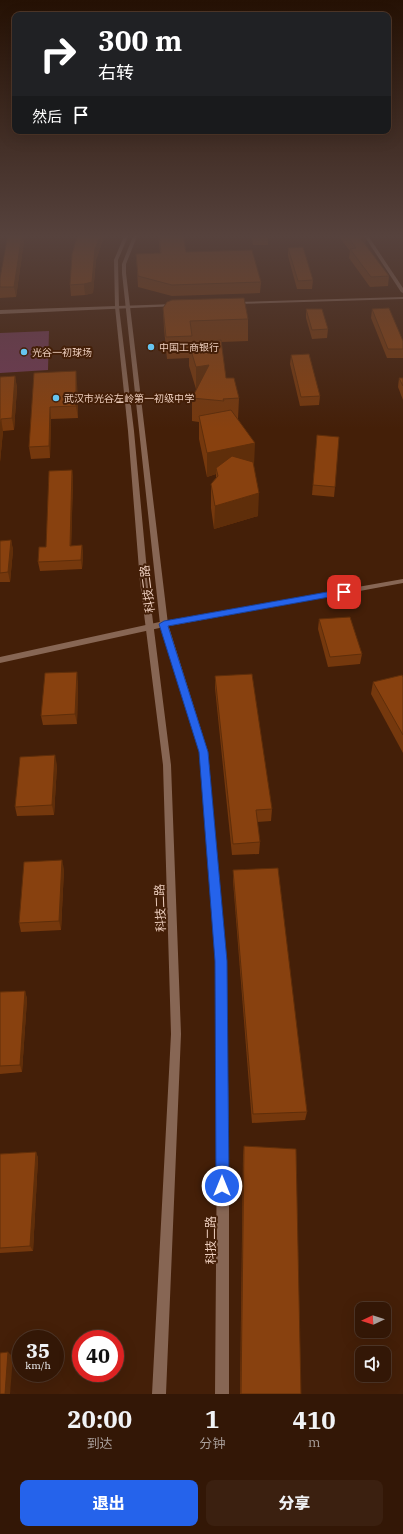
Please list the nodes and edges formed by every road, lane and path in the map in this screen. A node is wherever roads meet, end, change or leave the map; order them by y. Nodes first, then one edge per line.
1 (117, 299) edge
2 (127, 299) edge
3 (373, 299) edge
4 (230, 304) edge
5 (183, 305) edge
6 (117, 307) junction
7 (128, 307) junction
8 (0, 312) edge
9 (403, 580) edge
10 (164, 624) junction
11 (150, 628) junction
12 (0, 660) edge
13 (159, 1394) edge
14 (222, 1394) edge

1 - 6 street, 科技二路
2 - 7 street, 科技二路
3 - 4 street
5 - 7 street
6 - 7 street
6 - 8 street
6 - 11 street, 科技二路
7 - 10 street, 科技二路
9 - 10 street
10 - 11 street
10 - 14 street, 科技二路
11 - 12 street
11 - 13 street, 科技二路

